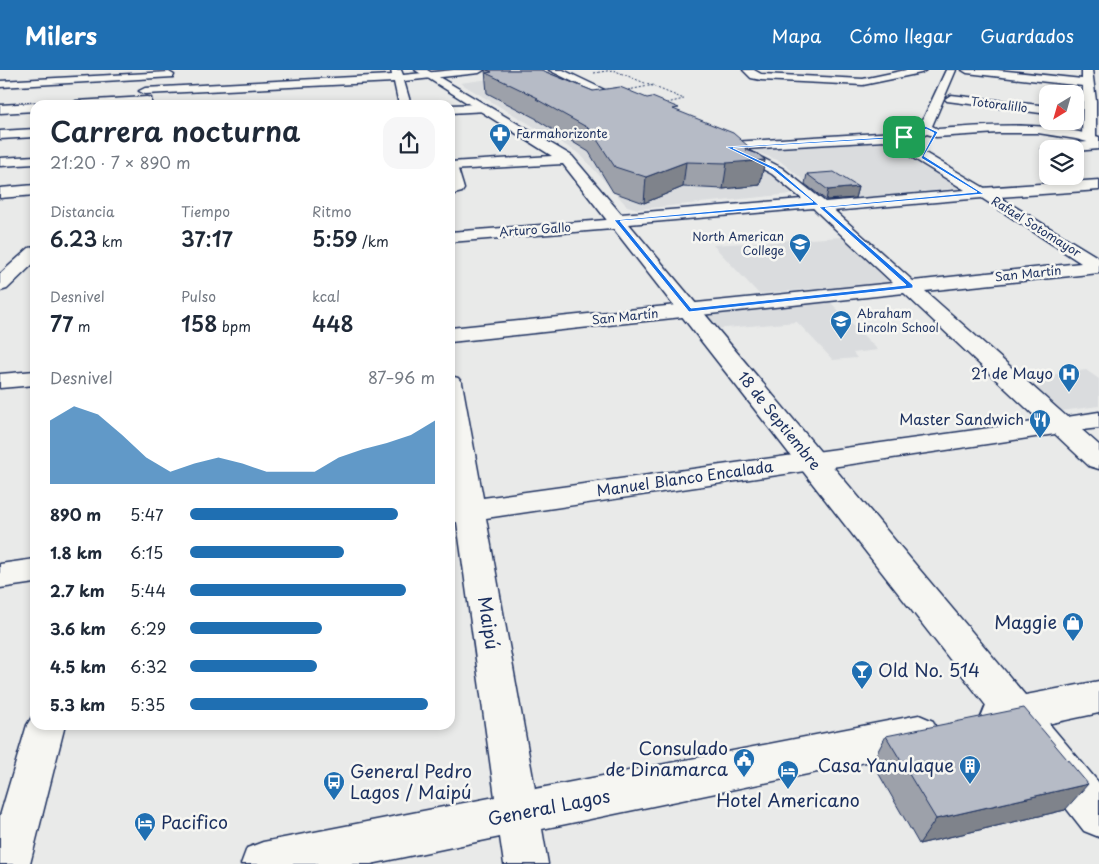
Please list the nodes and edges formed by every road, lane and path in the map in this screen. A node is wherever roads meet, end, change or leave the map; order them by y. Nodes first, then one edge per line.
1 (38, 70) edge
2 (479, 70) edge
3 (554, 70) edge
4 (748, 70) edge
5 (921, 70) edge
6 (951, 70) edge
7 (965, 70) edge
8 (1099, 72) edge
9 (149, 73) edge
10 (220, 73) dead end
11 (426, 73) edge
12 (397, 74) edge
13 (184, 75) dead end
14 (569, 76) junction
15 (20, 83) junction
16 (470, 86) dead end
17 (1092, 87) edge
18 (452, 89) junction
19 (2, 90) edge
20 (217, 92) junction
21 (146, 99) edge
22 (951, 99) junction
23 (404, 100) edge
24 (622, 102) junction
25 (602, 104) edge
26 (30, 107) edge
27 (483, 108) junction
28 (0, 109) edge
29 (640, 109) joint
30 (1039, 109) edge
31 (455, 110) edge
32 (1093, 119) edge
33 (931, 130) junction
34 (30, 133) edge
35 (0, 135) edge
36 (890, 138) junction
37 (1096, 142) edge
38 (564, 157) junction
39 (922, 157) junction
40 (30, 160) edge
41 (0, 162) edge
42 (455, 162) edge
43 (777, 171) junction
44 (750, 173) edge
45 (455, 175) edge
46 (1099, 185) edge
47 (1070, 187) junction
48 (30, 190) edge
49 (0, 193) edge
50 (982, 193) junction
51 (30, 195) edge
52 (0, 198) edge
53 (1099, 202) edge
54 (819, 205) junction
55 (618, 222) junction
56 (455, 237) edge
57 (30, 256) edge
58 (1099, 266) edge
59 (30, 270) edge
60 (8, 272) edge
61 (0, 285) edge
62 (910, 287) junction
63 (689, 310) junction
64 (455, 334) edge
65 (30, 379) edge
66 (0, 382) edge
67 (1099, 420) edge
68 (1061, 425) junction
69 (455, 447) edge
70 (1099, 460) edge
71 (811, 461) junction
72 (460, 511) edge
73 (30, 572) edge
74 (0, 576) edge
75 (1099, 697) edge
76 (1016, 714) junction
77 (45, 730) edge
78 (518, 814) junction
79 (1099, 816) edge
80 (8, 864) edge
81 (263, 864) edge
82 (526, 864) edge

1 - 15 street
2 - 11 street
3 - 14 street
4 - 5 street
6 - 33 street
7 - 17 street
7 - 22 street
8 - 17 street
9 - 13 street
9 - 15 street
9 - 21 street
10 - 20 street
11 - 12 street
11 - 18 street, 18 de Septiembre
12 - 20 street
12 - 23 street
14 - 24 street
14 - 29 path
15 - 19 street
16 - 18 street
17 - 32 street
18 - 27 street, 18 de Septiembre
20 - 21 street
22 - 30 street, Totoralillo
22 - 33 street
24 - 25 street
24 - 29 street
26 - 28 street
27 - 31 street
27 - 38 street, 18 de Septiembre
32 - 37 street
33 - 36 street
33 - 37 street
33 - 39 street
34 - 35 street
36 - 39 street, Rafael Sotomayor
36 - 43 street
38 - 42 street
38 - 45 street
38 - 55 street, 18 de Septiembre
39 - 50 street, Rafael Sotomayor
40 - 41 street
43 - 44 street
43 - 54 street
46 - 47 street, Arturo Gallo
47 - 50 street, Arturo Gallo
47 - 53 street
48 - 49 street
50 - 54 street, Arturo Gallo
50 - 58 street, Rafael Sotomayor
51 - 52 street
54 - 55 street, Arturo Gallo
54 - 62 street
55 - 56 street, Arturo Gallo
55 - 63 street, 18 de Septiembre
57 - 60 street
58 - 62 street, San Martín
59 - 60 street
60 - 61 street
62 - 63 street, San Martín
62 - 68 street
63 - 64 street, San Martín
63 - 71 street, 18 de Septiembre
65 - 66 street
67 - 68 street, Manuel Blanco Encalada
68 - 70 street
68 - 71 street, Manuel Blanco Encalada
69 - 72 street, Maipú
71 - 72 street, Manuel Blanco Encalada
71 - 76 street, 18 de Septiembre
72 - 78 street, Maipú
73 - 74 street
75 - 76 street, General Lagos
76 - 78 street, General Lagos
76 - 79 street, 18 de Septiembre
77 - 80 street
78 - 81 street, General Lagos
78 - 82 street, Maipú

